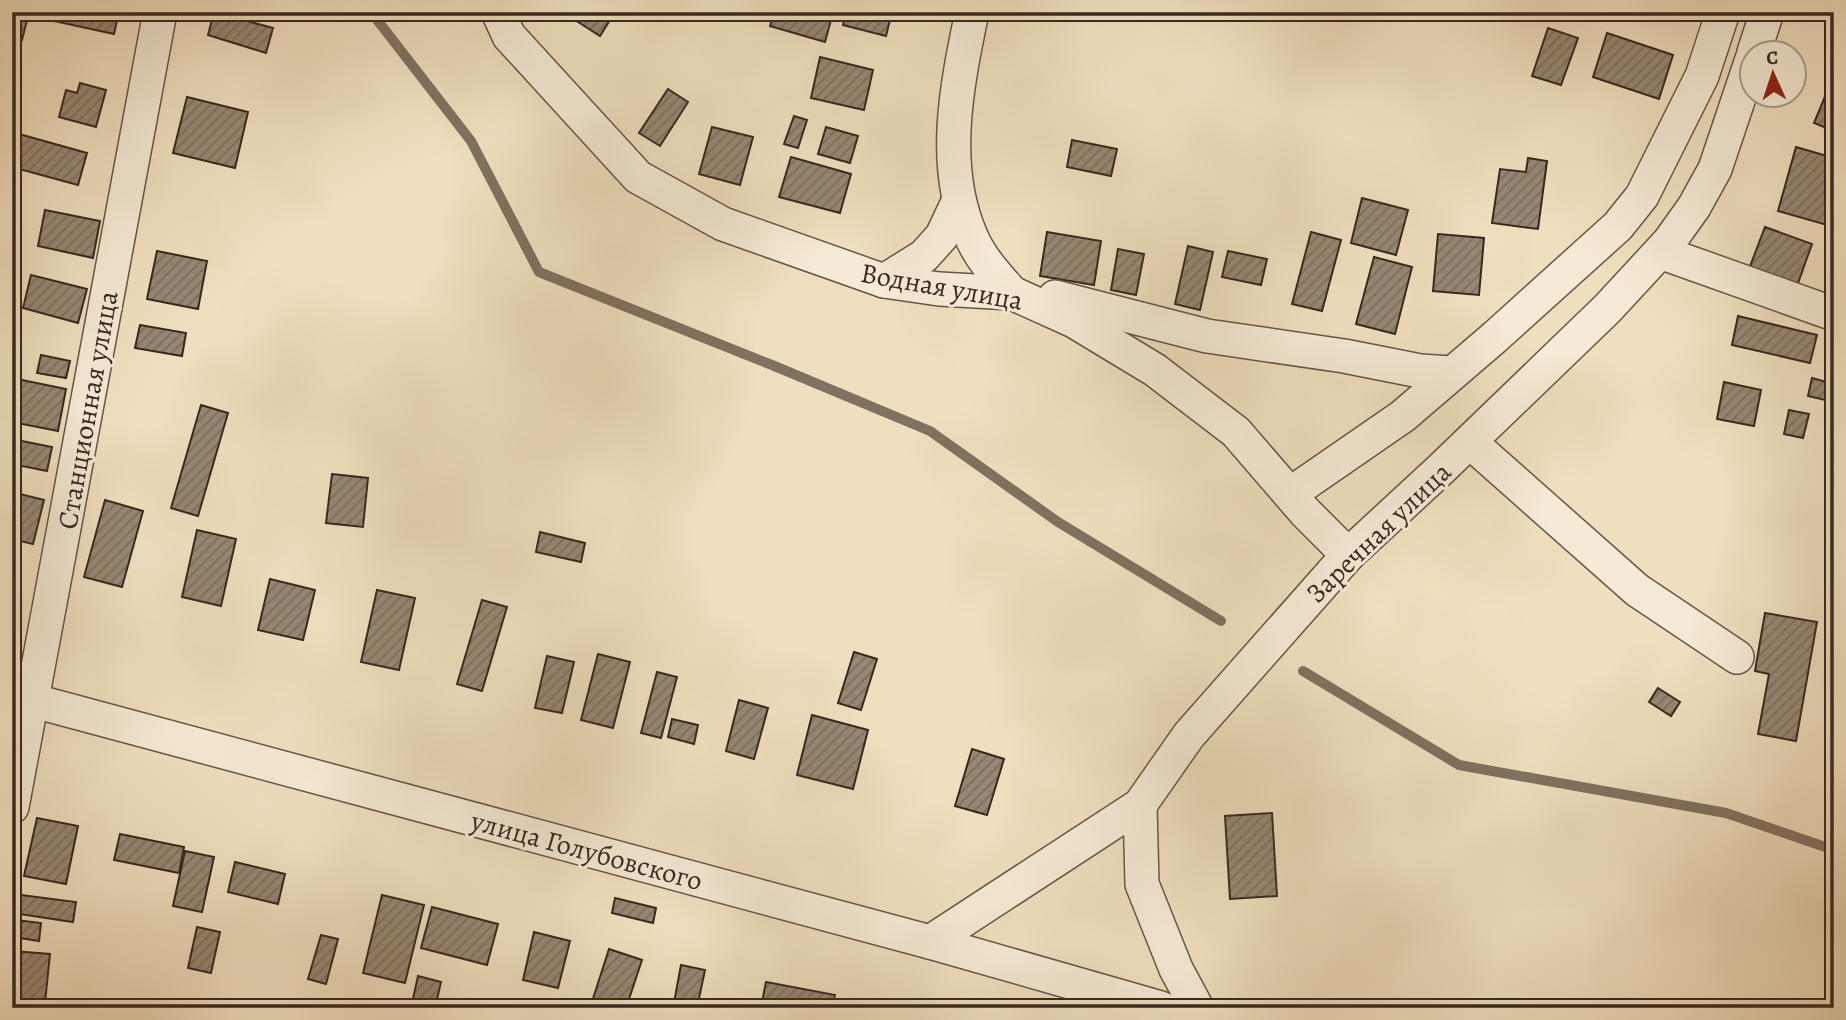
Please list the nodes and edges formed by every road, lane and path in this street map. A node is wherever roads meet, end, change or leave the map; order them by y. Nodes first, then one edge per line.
1 (160, 12) edge
2 (498, 12) edge
3 (972, 12) edge
4 (1723, 12) edge
5 (1767, 12) edge
6 (1759, 38) edge
7 (1738, 102) edge
8 (958, 202) junction
9 (1660, 252) junction
10 (884, 281) junction
11 (1003, 283) junction
12 (1834, 314) edge
13 (1451, 373) junction
14 (1470, 442) junction
15 (1290, 494) junction
16 (1348, 555) junction
17 (1737, 657) dead end
18 (23, 698) edge
19 (1140, 805) junction
20 (12, 807) edge
21 (930, 942) junction
22 (1161, 1008) edge
23 (1197, 1008) edge

1 - 18 street, Станционная улица
2 - 10 street, Водная улица
3 - 8 street
4 - 13 street
5 - 6 street
7 - 9 street, Заречная улица
8 - 10 street
8 - 11 street
9 - 12 street
9 - 14 street, Заречная улица
10 - 11 street, Водная улица
11 - 13 street
11 - 15 street, Водная улица
13 - 15 street
14 - 16 street, Заречная улица
14 - 17 street
15 - 16 street, Водная улица
16 - 19 street, Заречная улица
18 - 20 street, Станционная улица
18 - 21 street, улица Голубовского
19 - 21 street, Заречная улица
19 - 23 street
21 - 22 street, улица Голубовского

